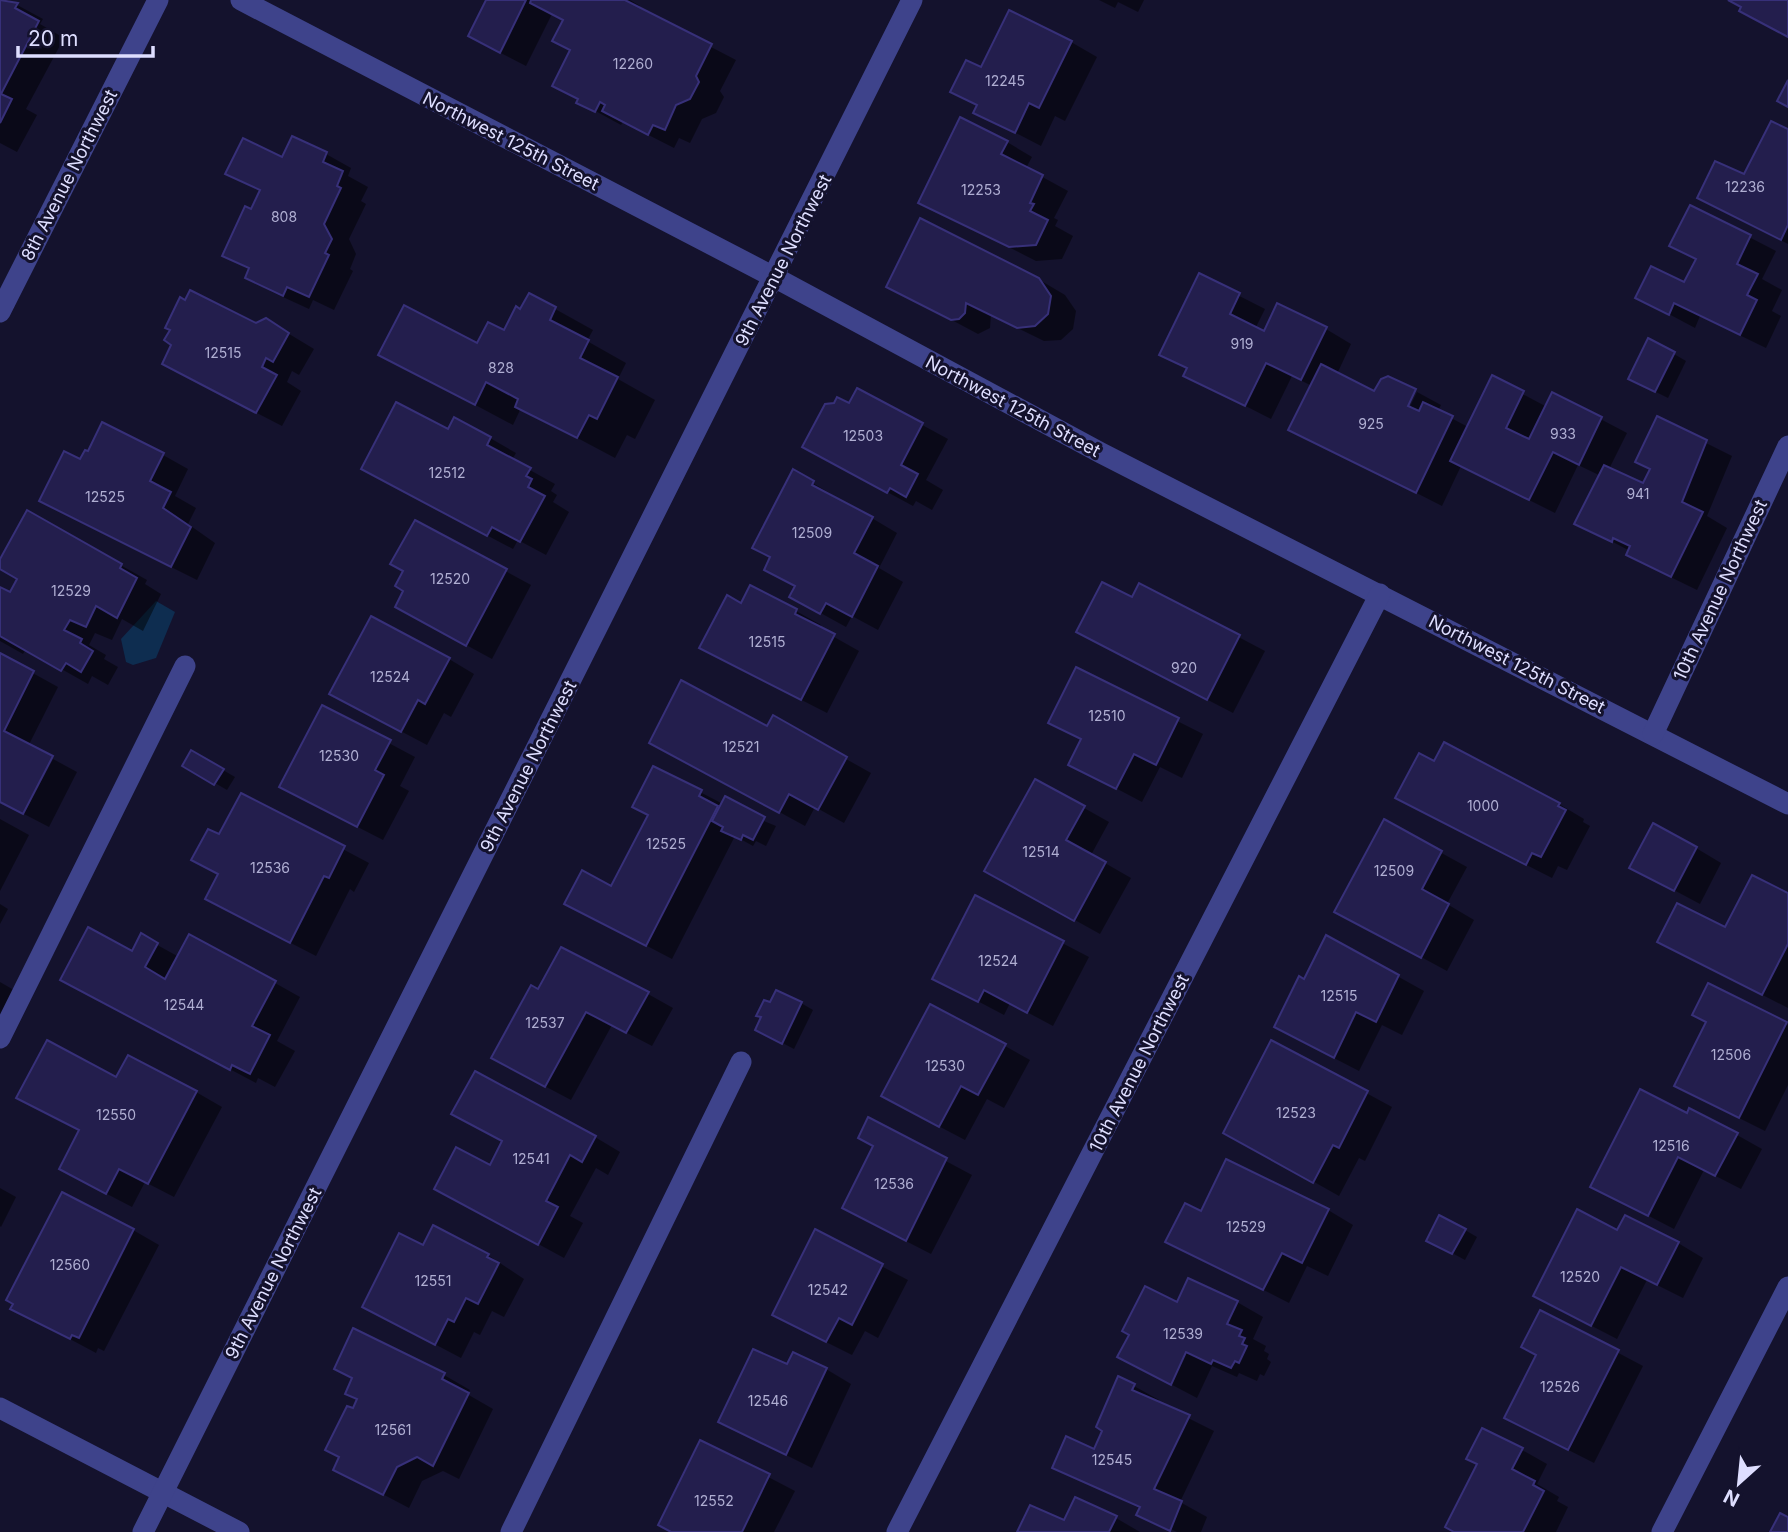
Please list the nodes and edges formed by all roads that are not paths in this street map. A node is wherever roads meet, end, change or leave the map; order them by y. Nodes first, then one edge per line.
1 (158, 0) edge
2 (241, 0) edge
3 (912, 0) edge
4 (774, 277) junction
5 (0, 312) edge
6 (1788, 446) edge
7 (1380, 594) junction
8 (185, 666) dead end
9 (1653, 734) junction
10 (1788, 804) edge
11 (0, 1038) edge
12 (741, 1062) dead end
13 (1788, 1287) edge
14 (0, 1408) edge
15 (164, 1492) junction
16 (143, 1532) edge
17 (239, 1532) edge
18 (511, 1532) edge
19 (897, 1532) edge
20 (1662, 1532) edge

1 - 5 street, 8th Avenue Northwest
2 - 4 street, Northwest 125th Street
3 - 4 street, 9th Avenue Northwest
4 - 7 street, Northwest 125th Street
4 - 15 street, 9th Avenue Northwest
6 - 9 street, 10th Avenue Northwest
7 - 9 street, Northwest 125th Street
7 - 19 street, 10th Avenue Northwest
8 - 11 street
9 - 10 street, Northwest 125th Street
12 - 18 street
13 - 20 street
14 - 15 street
15 - 16 street, 9th Avenue Northwest
15 - 17 street

